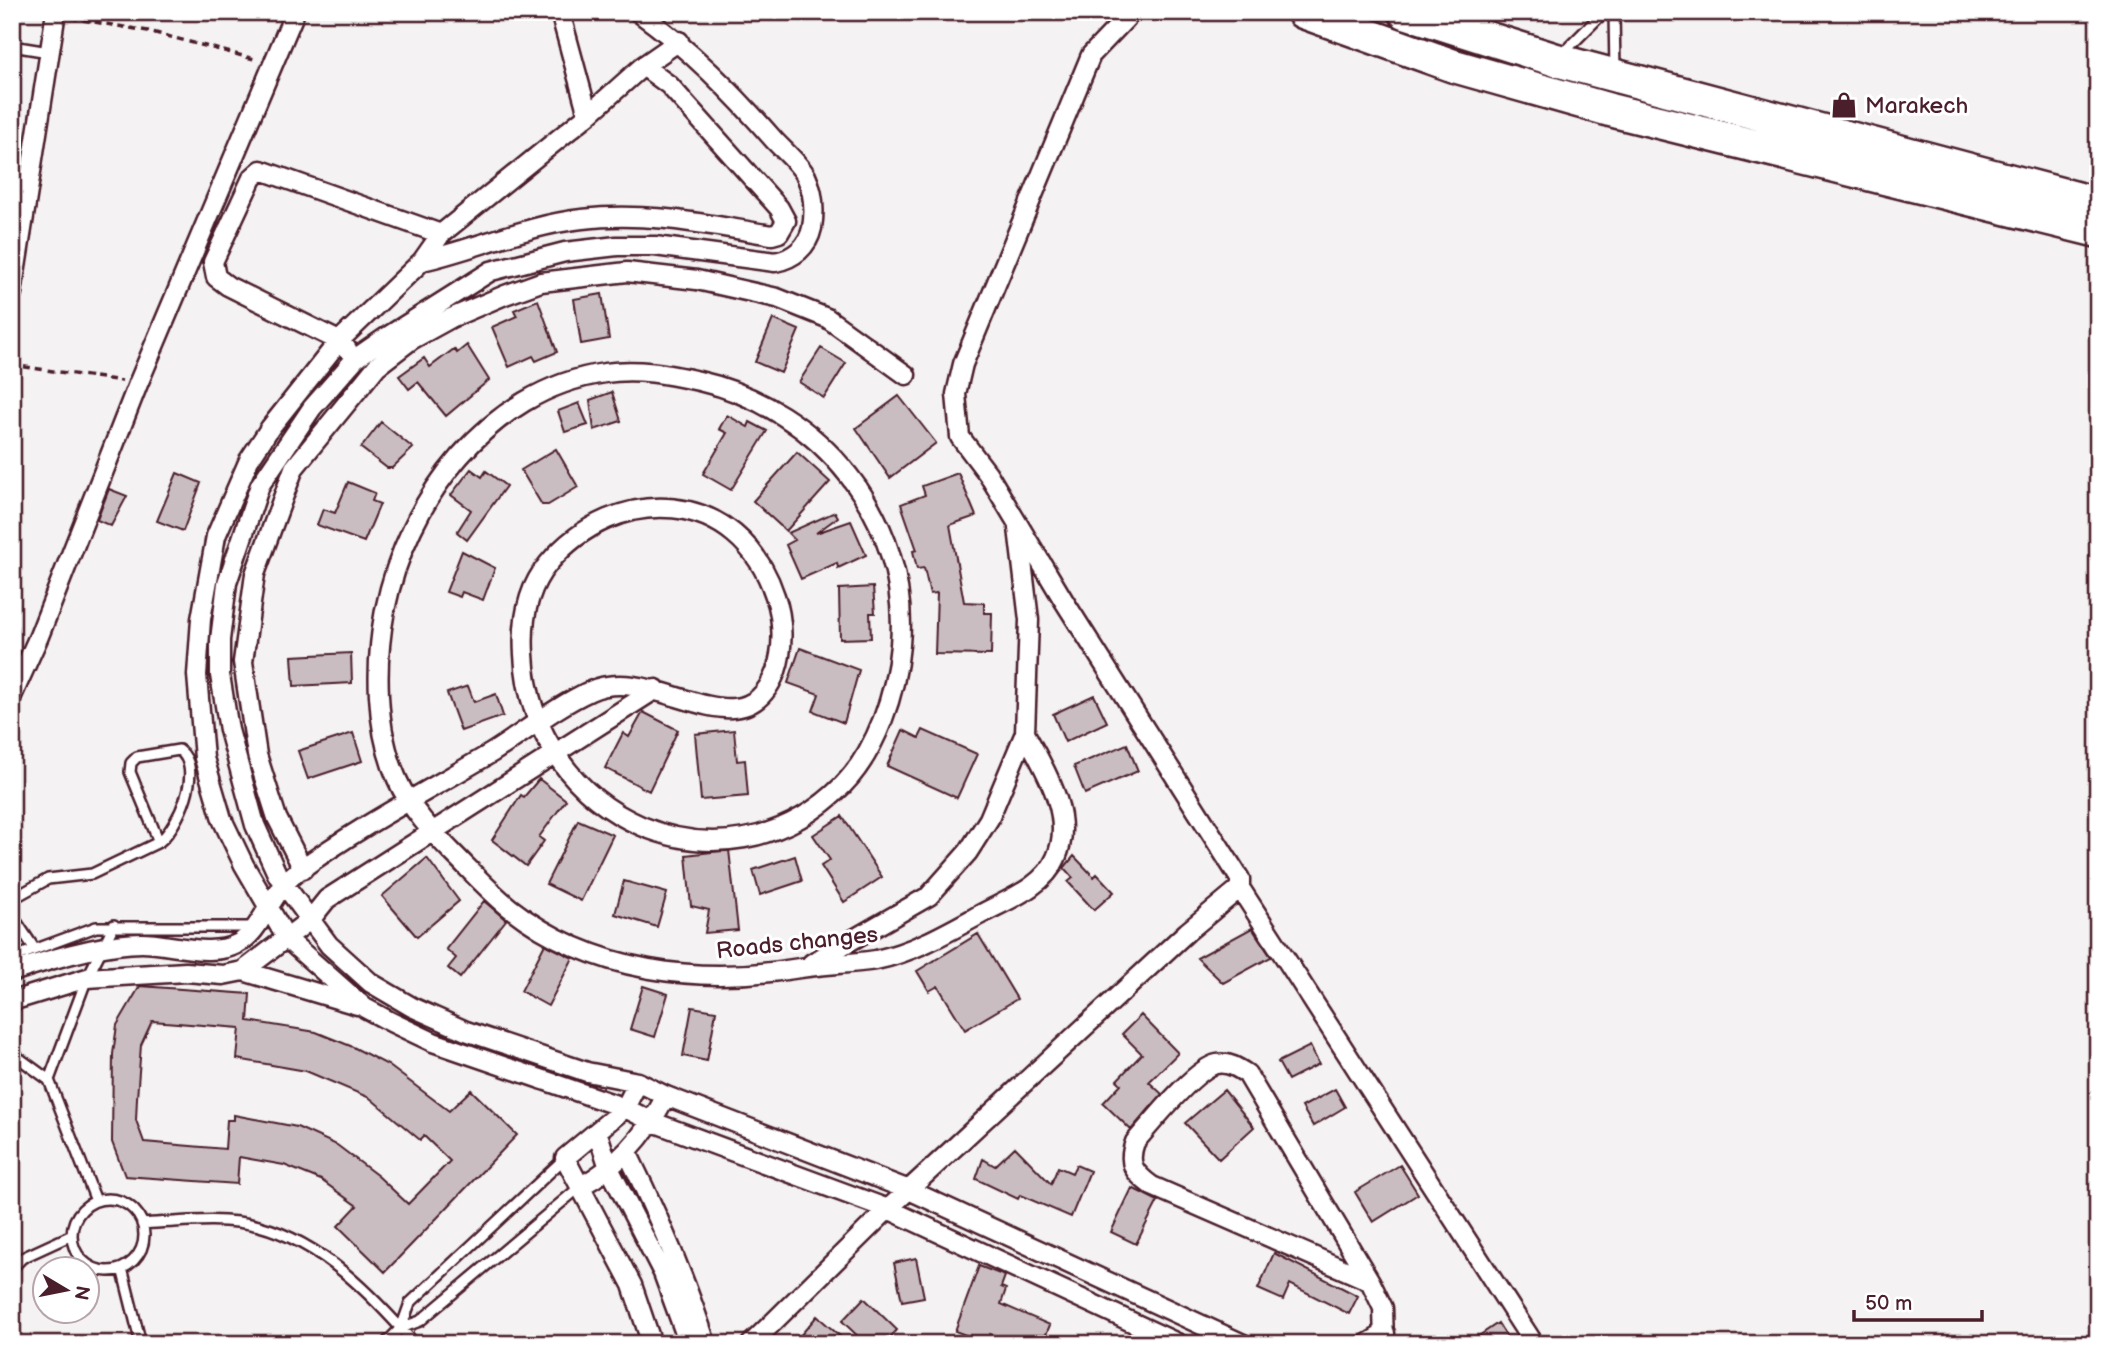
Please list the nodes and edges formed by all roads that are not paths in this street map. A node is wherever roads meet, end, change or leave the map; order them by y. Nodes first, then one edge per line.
1 (295, 12) edge
2 (560, 12) edge
3 (638, 12) edge
4 (1132, 12) edge
5 (1303, 12) edge
6 (1405, 12) edge
7 (1604, 12) edge
8 (1614, 12) edge
9 (56, 14) edge
10 (679, 41) junction
11 (12, 46) edge
12 (49, 52) junction
13 (1556, 60) junction
14 (643, 65) junction
15 (1616, 76) junction
16 (588, 115) junction
17 (20, 193) edge
18 (2098, 204) edge
19 (2098, 231) edge
20 (441, 234) junction
21 (422, 261) junction
22 (12, 293) edge
23 (339, 341) junction
24 (356, 358) junction
25 (906, 375) dead end
26 (1017, 521) junction
27 (197, 675) junction
28 (220, 675) junction
29 (656, 689) junction
30 (12, 696) edge
31 (538, 725) junction
32 (1025, 733) junction
33 (552, 755) junction
34 (410, 802) junction
35 (431, 831) junction
36 (159, 842) junction
37 (303, 869) junction
38 (283, 883) junction
39 (1240, 888) junction
40 (12, 899) edge
41 (266, 906) junction
42 (12, 915) edge
43 (311, 919) junction
44 (114, 925) junction
45 (256, 927) junction
46 (287, 939) junction
47 (34, 948) junction
48 (99, 951) junction
49 (12, 958) edge
50 (806, 967) junction
51 (243, 971) junction
52 (12, 972) edge
53 (87, 978) junction
54 (12, 1001) edge
55 (365, 1008) junction
56 (12, 1053) edge
57 (49, 1080) junction
58 (638, 1082) junction
59 (666, 1096) junction
60 (625, 1108) junction
61 (653, 1122) junction
62 (598, 1134) junction
63 (627, 1152) junction
64 (565, 1158) junction
65 (609, 1168) junction
66 (581, 1186) junction
67 (909, 1189) junction
68 (96, 1201) junction
69 (888, 1209) junction
70 (142, 1224) junction
71 (72, 1235) junction
72 (12, 1268) edge
73 (122, 1268) junction
74 (1370, 1281) junction
75 (401, 1328) junction
76 (1385, 1338) edge
77 (141, 1344) edge
78 (385, 1344) edge
79 (415, 1344) edge
80 (652, 1344) edge
81 (689, 1344) edge
82 (706, 1344) edge
83 (751, 1344) edge
84 (1179, 1344) edge
85 (1243, 1344) edge
86 (1367, 1344) edge
87 (1534, 1344) edge

1 - 30 street
2 - 16 street
3 - 10 street
4 - 26 street
5 - 19 highway
6 - 13 highway
7 - 13 lane
8 - 15 lane
9 - 12 street
10 - 14 street
10 - 24 street
11 - 12 lane
12 - 17 street
13 - 15 highway
14 - 16 street
14 - 21 street
15 - 18 highway
16 - 20 street
17 - 22 street
20 - 21 street
20 - 23 street
21 - 23 street
23 - 24 street
23 - 27 street
24 - 28 street
25 - 37 street
26 - 32 street
26 - 39 street
27 - 28 street
27 - 41 street
28 - 38 street
29 - 31 street, Roads changes
29 - 31 street, Roads changes
29 - 33 street
31 - 33 street, Roads changes
31 - 34 street, Roads changes
32 - 50 street
32 - 50 street, Roads changes
33 - 34 street, Roads changes
33 - 35 street
34 - 35 street, Roads changes
34 - 37 street, Roads changes
35 - 43 street
35 - 50 street, Roads changes
36 - 36 lane
36 - 40 lane
37 - 38 street, Roads changes
38 - 41 street, Roads changes
38 - 43 street
39 - 67 street
39 - 87 street
41 - 45 street, Roads changes
41 - 46 street
42 - 47 lane
43 - 46 street
43 - 58 street
44 - 45 lane
44 - 47 lane
44 - 48 lane
45 - 48 street
46 - 51 street
46 - 55 street
47 - 49 lane
48 - 52 street
48 - 53 lane
51 - 53 street
51 - 55 street
53 - 54 street
53 - 57 lane
55 - 60 street
56 - 57 lane
57 - 68 lane
58 - 59 street
58 - 60 street
59 - 61 street
59 - 67 street
60 - 61 street
60 - 62 street
61 - 63 street
61 - 69 street
62 - 64 street
62 - 65 street
63 - 65 street
63 - 82 street
64 - 66 street
64 - 75 lane
65 - 66 street
65 - 81 street
66 - 75 lane
66 - 80 street
67 - 69 street
67 - 85 street
68 - 70 lane
68 - 71 lane
69 - 83 street
69 - 84 street
70 - 73 lane
70 - 75 lane
71 - 72 lane
71 - 73 lane
73 - 77 lane
74 - 74 street
74 - 76 street
75 - 78 lane
75 - 79 lane
76 - 86 street

